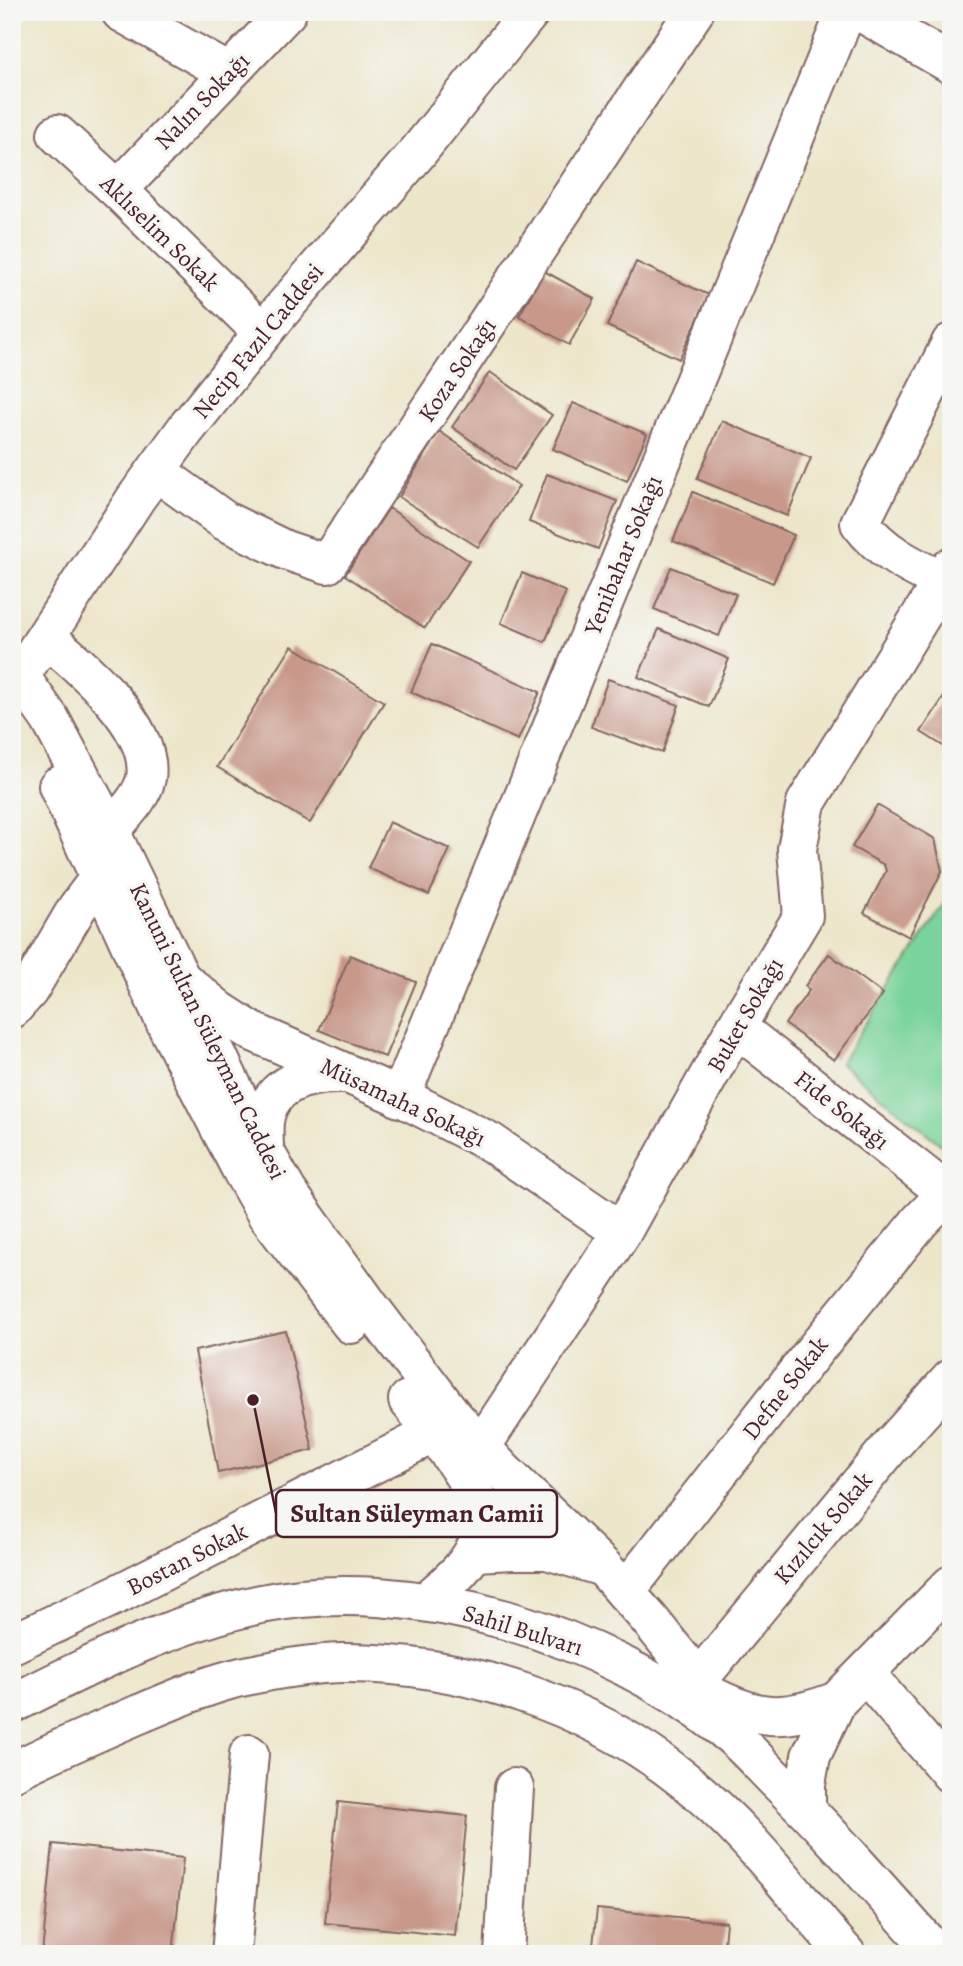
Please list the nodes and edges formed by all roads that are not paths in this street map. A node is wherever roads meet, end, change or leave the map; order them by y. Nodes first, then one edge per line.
1 (121, 12) edge
2 (287, 12) edge
3 (530, 12) edge
4 (694, 12) edge
5 (846, 12) edge
6 (861, 12) edge
7 (951, 64) edge
8 (229, 73) junction
9 (57, 134) dead end
10 (118, 190) junction
11 (263, 333) junction
12 (951, 343) edge
13 (156, 471) junction
14 (946, 574) edge
15 (47, 638) junction
16 (14, 685) edge
17 (110, 831) junction
18 (100, 877) junction
19 (181, 979) junction
20 (12, 1009) edge
21 (736, 1027) junction
22 (346, 1074) junction
23 (401, 1098) junction
24 (264, 1150) junction
25 (949, 1191) edge
26 (622, 1232) junction
27 (951, 1379) edge
28 (435, 1433) junction
29 (481, 1447) junction
30 (475, 1552) junction
31 (614, 1579) junction
32 (951, 1586) edge
33 (426, 1601) junction
34 (12, 1644) edge
35 (864, 1673) junction
36 (702, 1686) junction
37 (837, 1701) junction
38 (12, 1704) edge
39 (727, 1732) junction
40 (248, 1754) dead end
41 (12, 1772) edge
42 (951, 1774) edge
43 (514, 1788) dead end
44 (806, 1809) junction
45 (232, 1954) edge
46 (504, 1954) edge
47 (846, 1954) edge
48 (937, 1954) edge

1 - 8 main road
2 - 8 main road, Nalın Sokağı
3 - 11 main road, Necip Fazıl Caddesi
4 - 13 main road, Koza Sokağı
5 - 23 main road, Yenibahar Sokağı
6 - 7 main road
8 - 10 main road, Nalın Sokağı
9 - 10 main road, Aklıselim Sokak
10 - 11 main road, Aklıselim Sokak
11 - 13 main road, Necip Fazıl Caddesi
12 - 14 main road
13 - 15 main road, Necip Fazıl Caddesi
14 - 21 main road, Buket Sokağı
15 - 16 main road, Necip Fazıl Caddesi
15 - 17 main road
16 - 17 main road, Kanuni Sultan Süleyman Caddesi
16 - 18 main road, Kanuni Sultan Süleyman Caddesi
17 - 19 main road, Kanuni Sultan Süleyman Caddesi
18 - 20 main road
18 - 28 main road, Kanuni Sultan Süleyman Caddesi
19 - 22 main road, Müsamaha Sokağı
19 - 24 main road, Kanuni Sultan Süleyman Caddesi
21 - 25 main road, Fide Sokağı
21 - 26 main road, Buket Sokağı
22 - 23 main road, Müsamaha Sokağı
22 - 24 main road
23 - 26 main road, Müsamaha Sokağı
24 - 29 main road, Kanuni Sultan Süleyman Caddesi
25 - 31 main road, Defne Sokak
26 - 29 main road, Buket Sokağı
27 - 36 main road, Kızılcık Sokak
28 - 30 main road, Kanuni Sultan Süleyman Caddesi
28 - 34 main road, Bostan Sokak
29 - 31 main road, Kanuni Sultan Süleyman Caddesi
30 - 31 main road
30 - 33 main road, Kanuni Sultan Süleyman Caddesi
31 - 36 main road, Kanuni Sultan Süleyman Caddesi
32 - 35 main road
33 - 38 main road, Sahil Bulvarı
33 - 39 main road, Sahil Bulvarı
35 - 37 main road
35 - 42 main road
36 - 37 main road
36 - 39 main road, Kanuni Sultan Süleyman Caddesi
37 - 44 main road
39 - 44 main road, Sahil Bulvarı
40 - 45 main road
41 - 47 main road
43 - 46 main road
44 - 48 main road, Sahil Bulvarı

